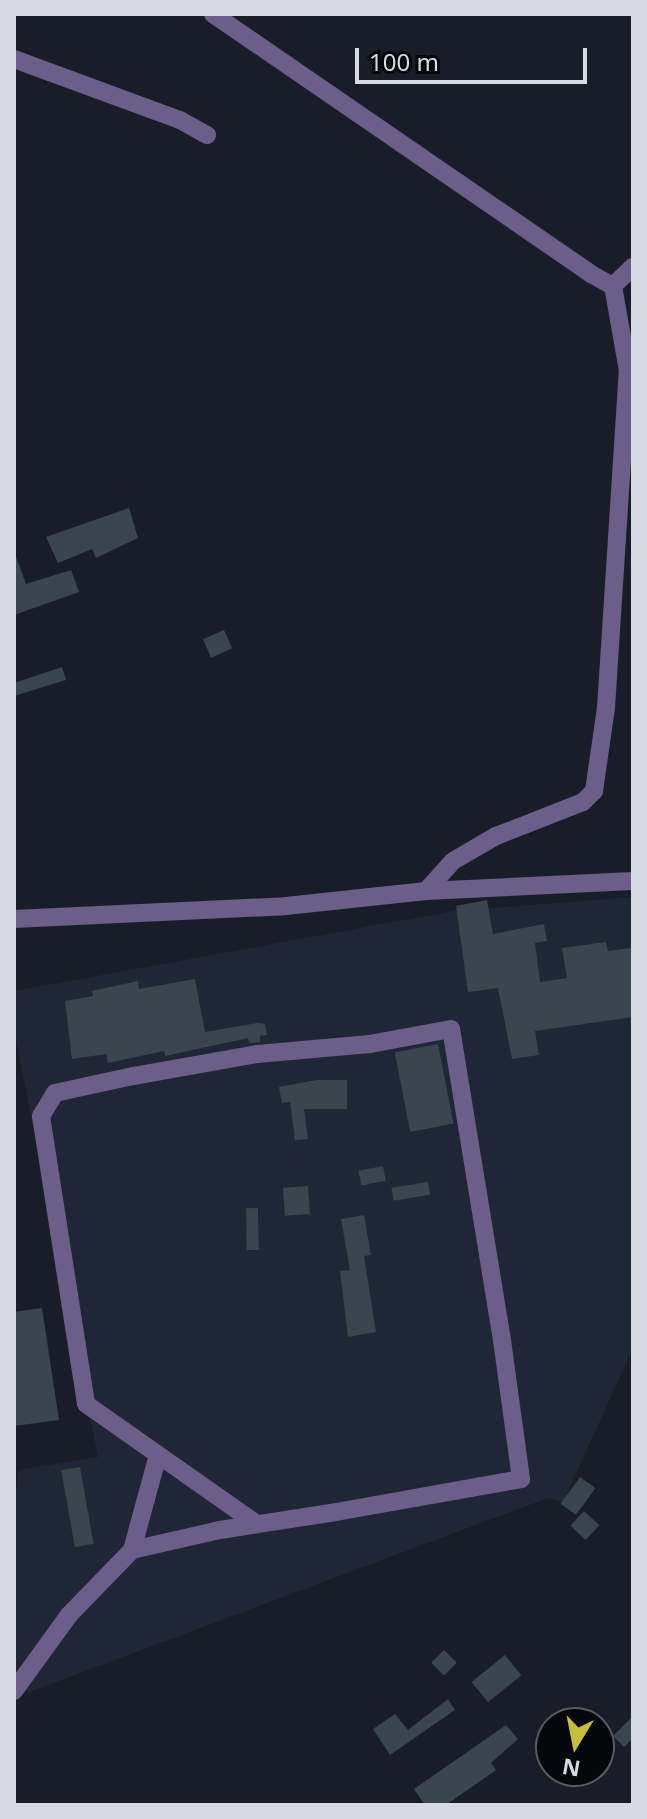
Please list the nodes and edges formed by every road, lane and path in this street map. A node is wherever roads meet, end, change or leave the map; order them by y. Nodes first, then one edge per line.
1 (213, 14) edge
2 (14, 59) edge
3 (207, 135) dead end
4 (633, 267) edge
5 (613, 286) junction
6 (633, 881) edge
7 (426, 891) junction
8 (14, 919) edge
9 (158, 1455) junction
10 (257, 1524) junction
11 (132, 1550) junction
12 (14, 1691) edge

1 - 5 street
2 - 3 street
4 - 5 street
5 - 7 street
6 - 7 street
7 - 8 street
9 - 10 street
9 - 10 street
9 - 11 street
10 - 11 street
11 - 12 street

